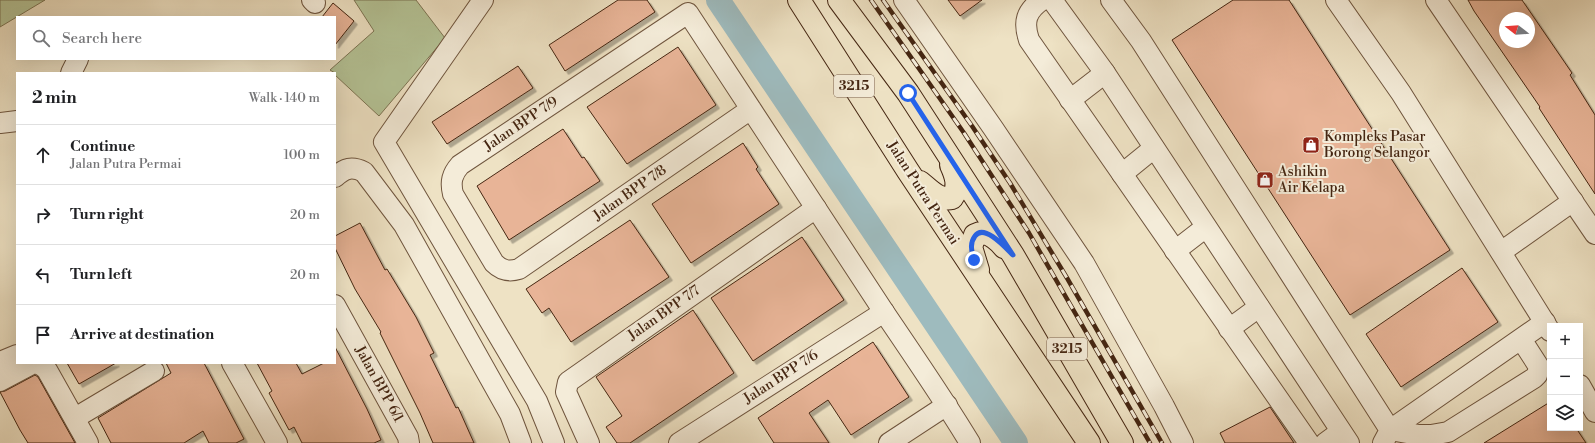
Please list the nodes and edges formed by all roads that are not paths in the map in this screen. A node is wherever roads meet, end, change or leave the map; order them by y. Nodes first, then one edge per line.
1 (484, 0) edge
2 (799, 0) edge
3 (839, 0) edge
4 (904, 0) edge
5 (1042, 0) edge
6 (1052, 0) edge
7 (1111, 0) edge
8 (1336, 0) edge
9 (1436, 0) edge
10 (78, 60) edge
11 (72, 72) edge
12 (1105, 73) junction
13 (1070, 100) junction
14 (751, 109) junction
15 (16, 121) edge
16 (0, 123) edge
17 (940, 142) junction
18 (1154, 148) junction
19 (908, 171) junction
20 (1122, 174) junction
21 (336, 176) edge
22 (1573, 201) junction
23 (816, 208) junction
24 (1206, 227) junction
25 (1595, 234) edge
26 (1176, 252) junction
27 (1501, 252) junction
28 (1013, 255) junction
29 (506, 271) joint
30 (985, 288) junction
31 (336, 307) edge
32 (1259, 307) junction
33 (884, 312) junction
34 (1547, 325) edge
35 (1547, 327) edge
36 (1229, 329) junction
37 (1521, 339) junction
38 (16, 355) edge
39 (0, 362) edge
40 (32, 364) edge
41 (40, 364) edge
42 (233, 364) edge
43 (154, 371) dead end
44 (0, 381) edge
45 (1583, 390) edge
46 (947, 405) junction
47 (1595, 412) edge
48 (75, 418) junction
49 (1386, 437) edge
50 (1338, 439) edge
51 (88, 443) edge
52 (277, 443) edge
53 (409, 443) edge
54 (522, 443) edge
55 (554, 443) edge
56 (589, 443) edge
57 (679, 443) edge
58 (889, 443) edge
59 (970, 443) edge
60 (1089, 443) edge
61 (1122, 443) edge
62 (1183, 443) edge
63 (1309, 443) edge

1 - 55 street
2 - 19 main road, Jalan Putra Permai / 3215
3 - 17 main road, 3215
4 - 62 street
5 - 13 street
6 - 12 street
7 - 49 street
8 - 27 street
9 - 22 street
10 - 11 street
12 - 13 street
12 - 18 street
13 - 20 street
14 - 23 street
14 - 29 street, Jalan BPP 7/8
14 - 29 street, Jalan BPP 7/9
15 - 16 street
17 - 19 main road
17 - 28 main road, 3215
18 - 20 street
18 - 24 street
19 - 30 main road, Jalan Putra Permai / 3215
20 - 26 street
21 - 54 street
22 - 25 street
22 - 27 street
23 - 33 street
23 - 56 street, Jalan BPP 7/7
24 - 26 street
24 - 32 street
26 - 36 street
27 - 34 street
28 - 30 main road
28 - 61 main road, 3215
30 - 60 main road, Jalan Putra Permai / 3215
31 - 53 street, Jalan BPP 6/1
32 - 36 street
32 - 50 street
33 - 46 street
33 - 57 street, Jalan BPP 7/6
35 - 37 street
36 - 63 street
37 - 49 street
37 - 49 street
38 - 39 street
40 - 44 street
41 - 48 street
42 - 52 street
43 - 48 street
45 - 47 street
46 - 58 street
46 - 59 street
48 - 51 street

